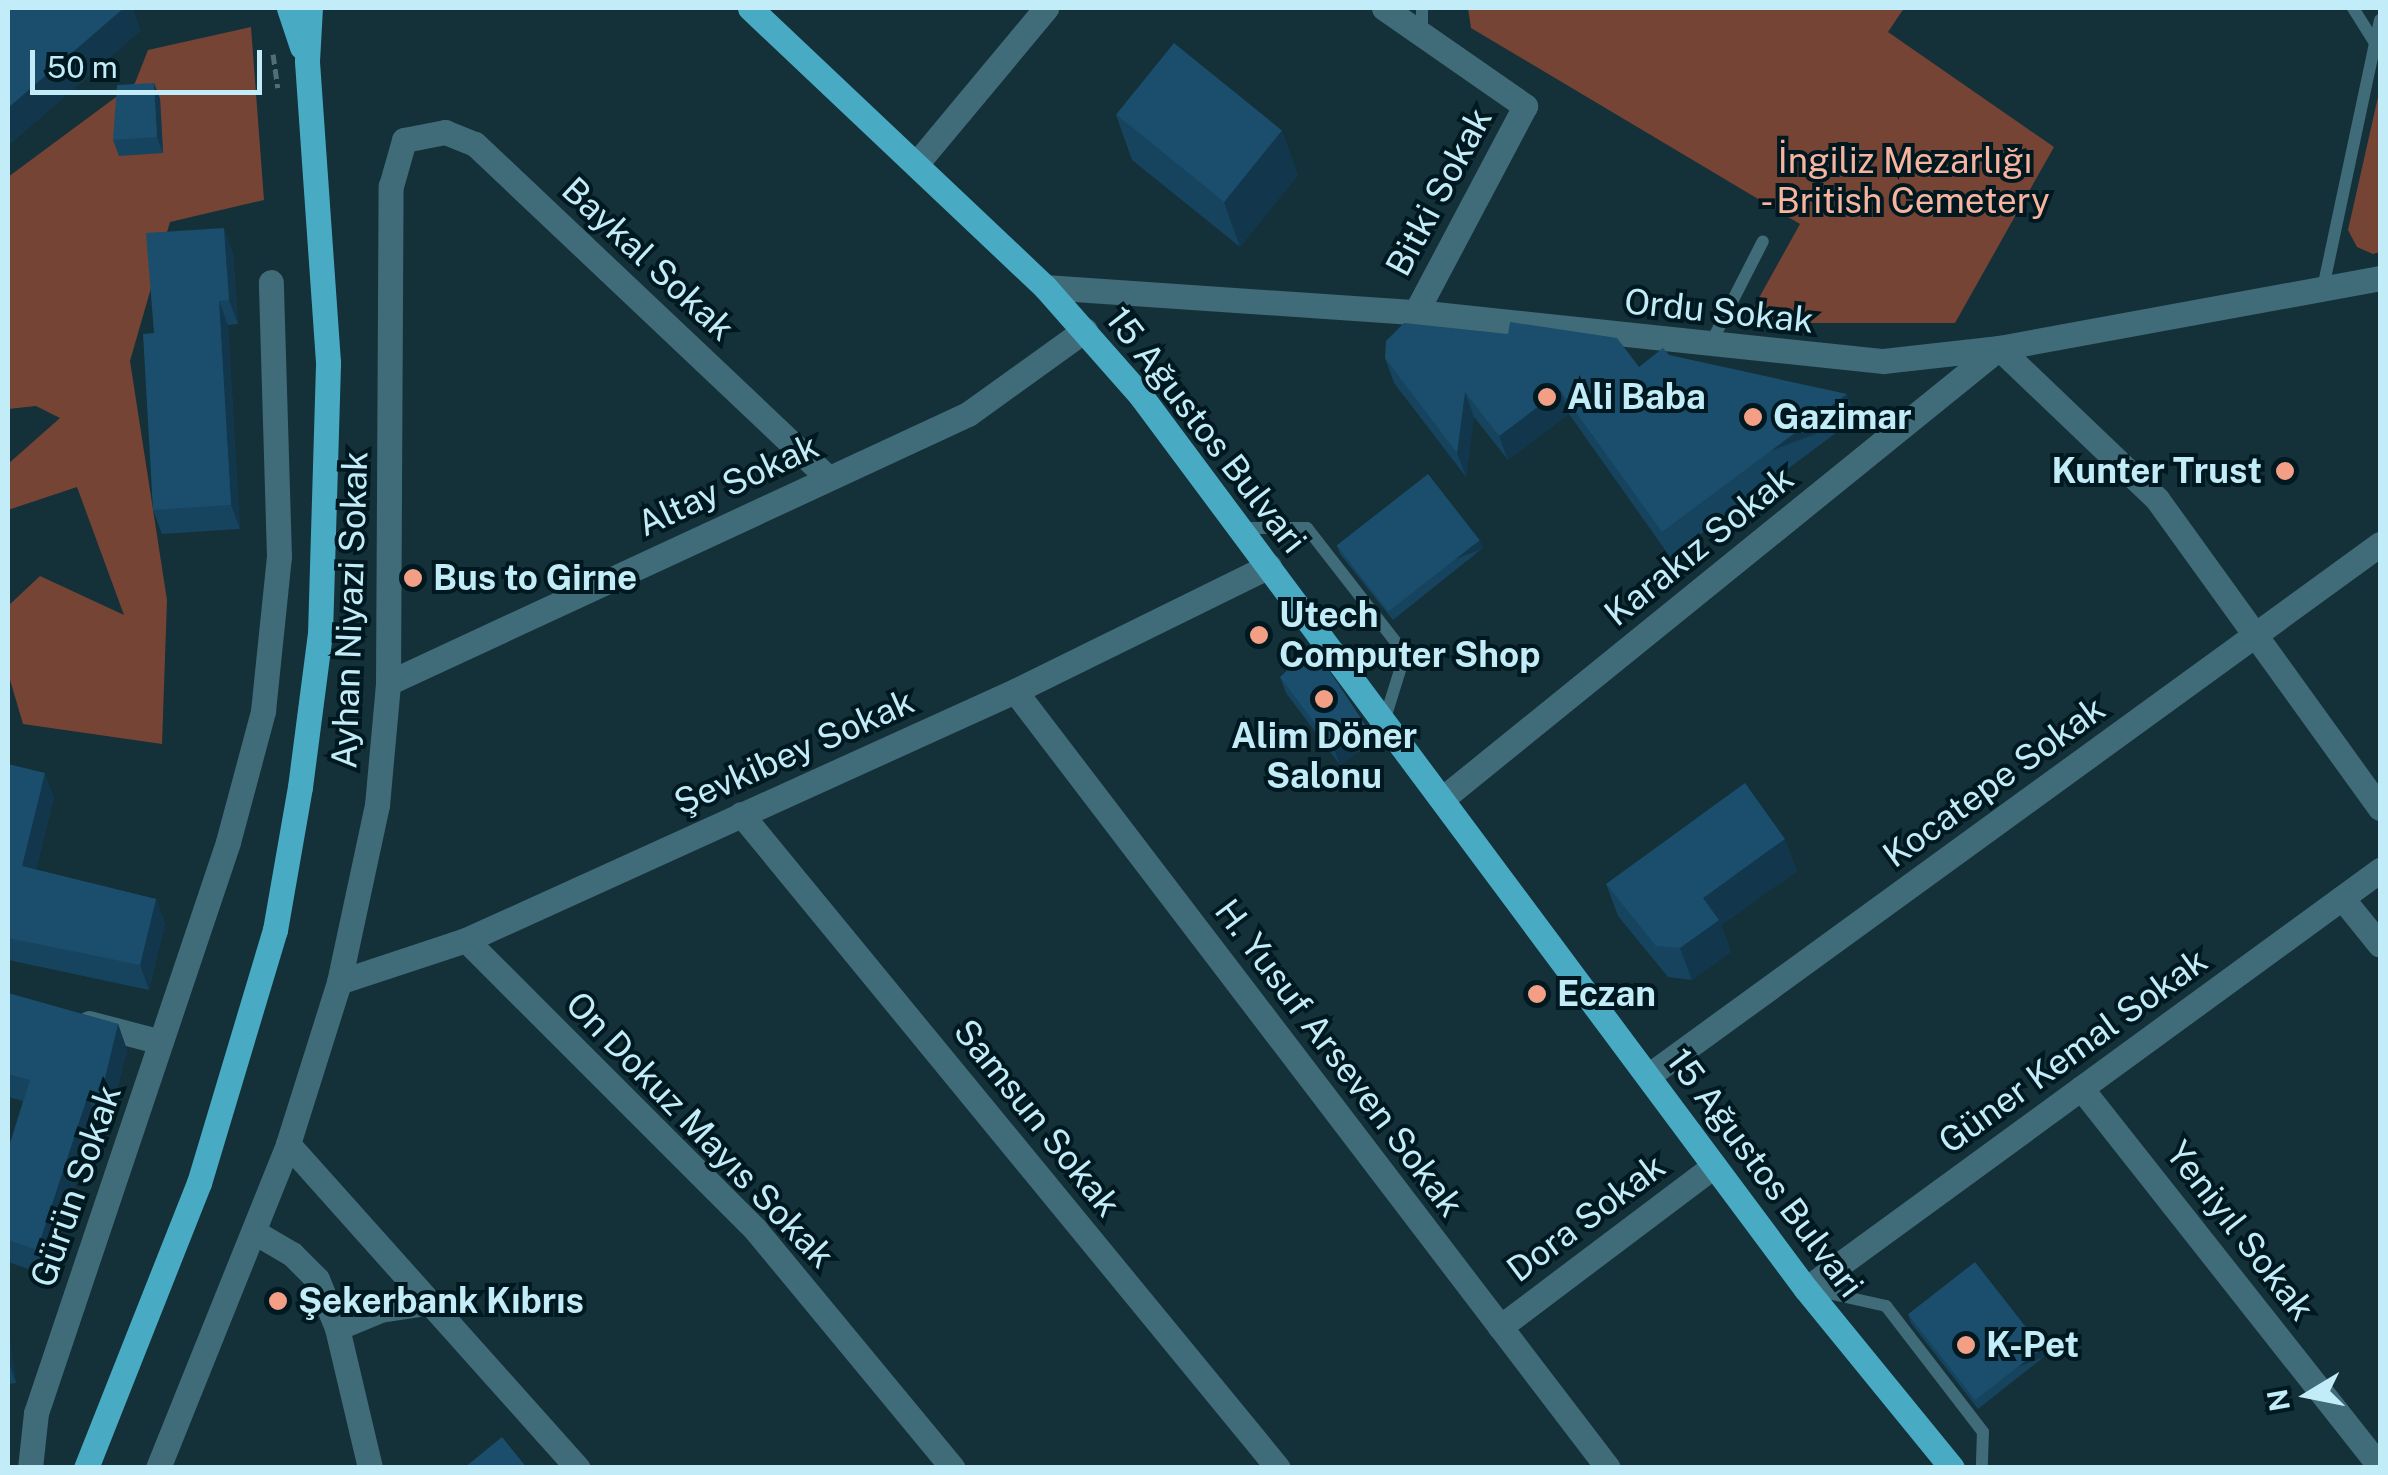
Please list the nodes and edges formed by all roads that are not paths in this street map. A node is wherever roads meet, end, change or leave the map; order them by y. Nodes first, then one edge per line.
1 (289, 8) edge
2 (310, 8) edge
3 (750, 8) edge
4 (1046, 8) edge
5 (1384, 8) edge
6 (1422, 8) edge
7 (2353, 8) edge
8 (2380, 20) edge
9 (1422, 34) junction
10 (2376, 43) junction
11 (306, 61) junction
12 (404, 140) joint
13 (917, 163) junction
14 (1763, 242) dead end
15 (2380, 278) edge
16 (272, 282) dead end
17 (1045, 286) junction
18 (2323, 288) junction
19 (1416, 312) junction
20 (1085, 330) junction
21 (1710, 345) junction
22 (1999, 348) junction
23 (827, 477) junction
24 (1240, 528) junction
25 (2380, 544) edge
26 (1269, 566) junction
27 (2258, 634) junction
28 (388, 683) junction
29 (1015, 691) junction
30 (1384, 722) junction
31 (1442, 799) junction
32 (2380, 808) edge
33 (741, 814) junction
34 (2380, 870) edge
35 (2342, 898) junction
36 (466, 940) junction
37 (2380, 946) edge
38 (339, 982) junction
39 (65, 1017) edge
40 (161, 1042) junction
41 (1648, 1076) junction
42 (2081, 1088) junction
43 (288, 1144) junction
44 (1714, 1166) junction
45 (256, 1233) junction
46 (1806, 1289) junction
47 (426, 1303) junction
48 (1500, 1327) junction
49 (338, 1328) junction
50 (2380, 1466) edge
51 (30, 1468) edge
52 (86, 1468) edge
53 (158, 1468) edge
54 (370, 1468) edge
55 (578, 1468) edge
56 (953, 1468) edge
57 (1278, 1468) edge
58 (1608, 1468) edge
59 (1952, 1468) edge
60 (1982, 1468) edge

1 - 11 main road
2 - 11 main road
3 - 13 main road, 15 Ağustos Bulvari
4 - 13 street
5 - 9 street
6 - 9 lane
7 - 10 lane
8 - 10 lane
9 - 19 street, Bitki Sokak
10 - 18 lane
11 - 52 main road
12 - 23 street, Baykal Sokak
12 - 28 street, Ayhan Niyazi Sokak
13 - 17 main road, 15 Ağustos Bulvari
14 - 21 lane
15 - 18 street, Ordu Sokak
16 - 40 street, Gürün Sokak
17 - 19 street, Ordu Sokak
17 - 20 main road, 15 Ağustos Bulvari
18 - 22 street, Ordu Sokak
19 - 21 street, Ordu Sokak
20 - 23 street, Altay Sokak
20 - 24 main road, 15 Ağustos Bulvari
21 - 22 street, Ordu Sokak
22 - 27 street
22 - 31 street, Karakız Sokak
23 - 28 street, Altay Sokak
24 - 26 main road, 15 Ağustos Bulvari
24 - 30 lane
25 - 27 street, Kocatepe Sokak
26 - 29 street, Şevkibey Sokak
26 - 30 main road, 15 Ağustos Bulvari
27 - 32 street
27 - 41 street, Kocatepe Sokak
28 - 38 street, Ayhan Niyazi Sokak
29 - 33 street, Şevkibey Sokak
29 - 48 street, H. Yusuf Arseven Sokak
30 - 31 main road, 15 Ağustos Bulvari
31 - 41 main road, 15 Ağustos Bulvari
33 - 36 street, Şevkibey Sokak
33 - 57 street, Samsun Sokak
34 - 35 street, Güner Kemal Sokak
35 - 37 street
35 - 42 street, Güner Kemal Sokak
36 - 38 street, Şevkibey Sokak
36 - 56 street, On Dokuz Mayıs Sokak
38 - 43 street, Ayhan Niyazi Sokak
39 - 40 street
40 - 51 street, Gürün Sokak
41 - 44 main road, 15 Ağustos Bulvari
42 - 46 street, Güner Kemal Sokak
42 - 50 street, Yeniyıl Sokak
43 - 45 street, Ayhan Niyazi Sokak
43 - 47 street
44 - 46 main road, 15 Ağustos Bulvari
44 - 48 street, Dora Sokak
45 - 49 street
45 - 53 street, Ayhan Niyazi Sokak
46 - 59 main road, 15 Ağustos Bulvari
46 - 60 lane
47 - 49 street
47 - 55 street
48 - 58 street, H. Yusuf Arseven Sokak
49 - 54 street

